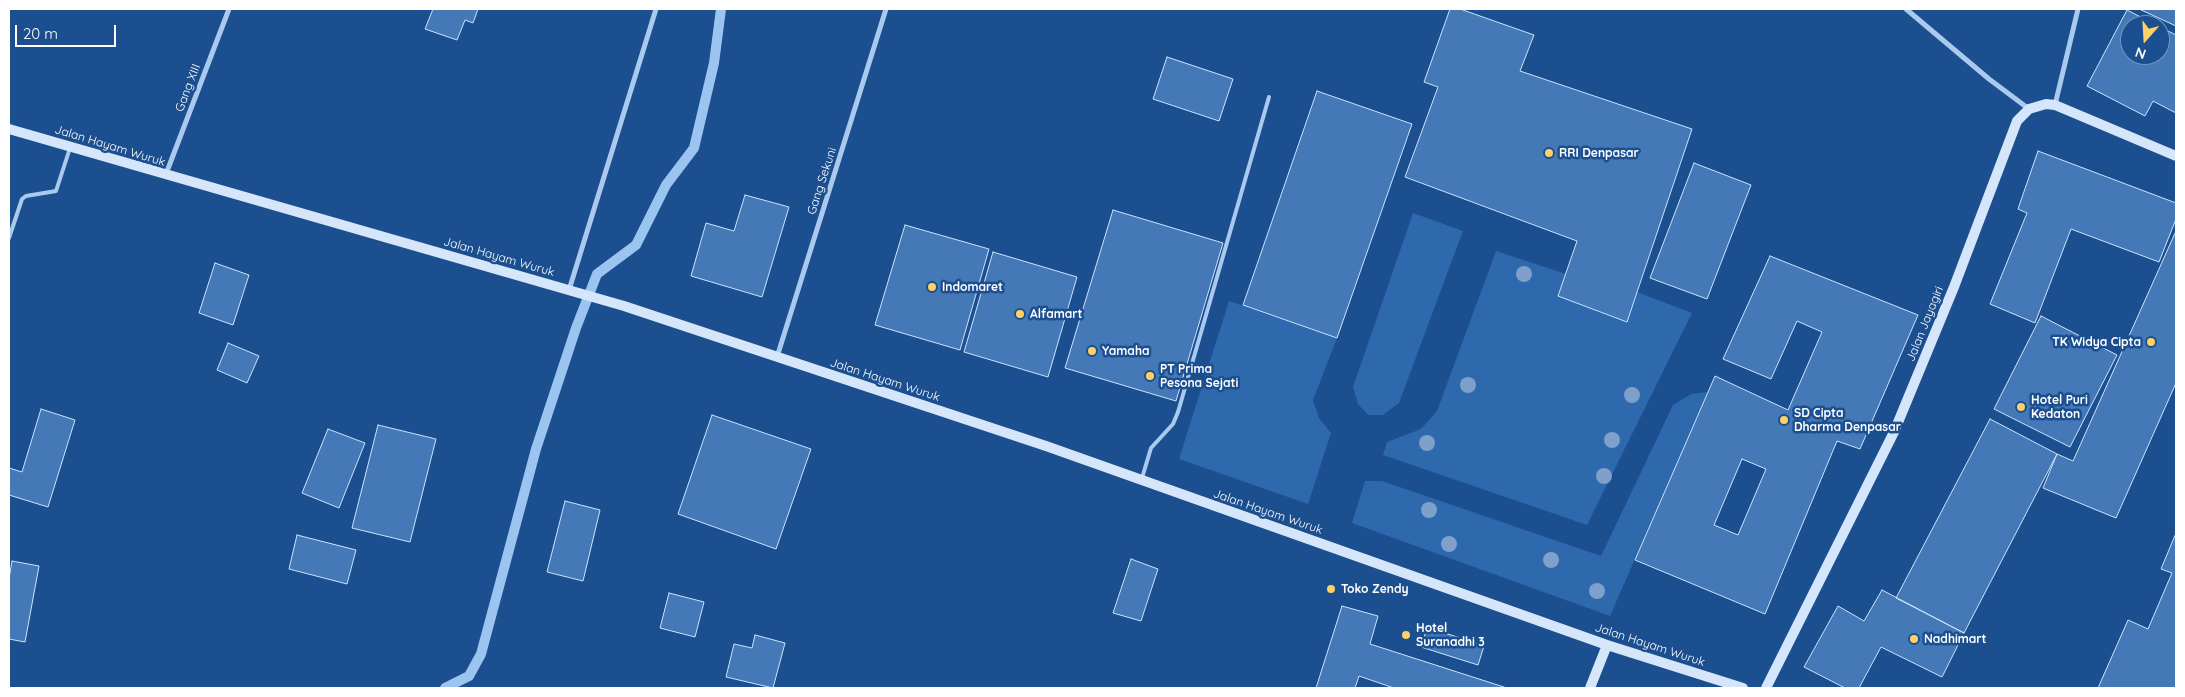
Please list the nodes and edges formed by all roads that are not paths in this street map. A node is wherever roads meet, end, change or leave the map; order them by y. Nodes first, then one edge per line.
1 (230, 9) edge
2 (656, 9) edge
3 (886, 9) edge
4 (1906, 9) edge
5 (2078, 9) edge
6 (1269, 97) dead end
7 (2056, 105) junction
8 (2029, 109) junction
9 (9, 129) edge
10 (70, 146) junction
11 (2176, 156) edge
12 (166, 175) junction
13 (9, 238) edge
14 (569, 290) junction
15 (777, 358) junction
16 (1141, 480) junction
17 (1607, 645) junction
18 (1590, 688) edge
19 (1743, 688) edge
20 (1766, 688) edge

1 - 12 street, Gang XIII
2 - 14 street
3 - 15 street, Gang Sekuni
4 - 8 street
5 - 7 street
6 - 16 lane
7 - 8 main road
7 - 11 main road
8 - 20 main road, Jalan Jayagiri
9 - 10 main road, Jalan Hayam Wuruk
10 - 12 main road, Jalan Hayam Wuruk
10 - 13 lane
12 - 14 main road, Jalan Hayam Wuruk
14 - 15 main road, Jalan Hayam Wuruk
15 - 16 main road, Jalan Hayam Wuruk
16 - 17 main road, Jalan Hayam Wuruk
17 - 18 main road
17 - 19 main road, Jalan Hayam Wuruk

